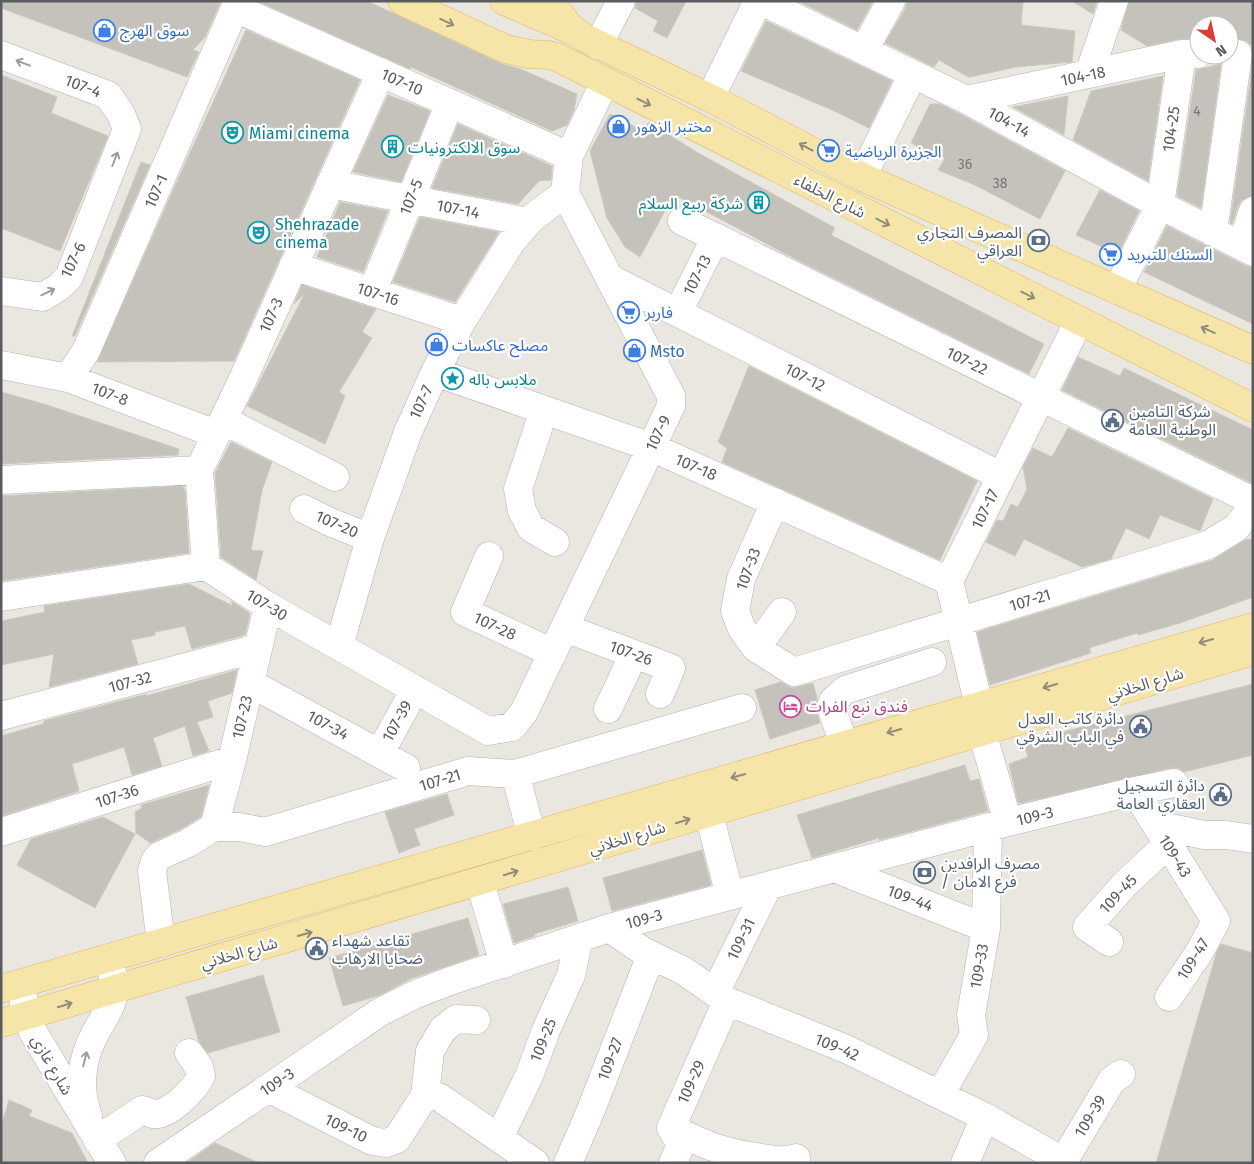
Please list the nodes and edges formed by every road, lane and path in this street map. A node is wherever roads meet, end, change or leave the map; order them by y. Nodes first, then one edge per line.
1 (402, 1) edge
2 (448, 1) edge
3 (504, 1) edge
4 (550, 1) edge
5 (621, 1) edge
6 (760, 1) edge
7 (891, 1) edge
8 (1114, 1) edge
9 (237, 4) edge
10 (575, 32) junction
11 (598, 45) junction
12 (864, 50) junction
13 (1189, 54) edge
14 (1240, 54) edge
15 (1, 55) edge
16 (548, 55) junction
17 (1189, 59) edge
18 (381, 72) junction
19 (913, 74) junction
20 (1089, 74) junction
21 (605, 82) junction
22 (710, 98) junction
23 (968, 100) junction
24 (450, 103) junction
25 (569, 156) junction
26 (862, 176) junction
27 (330, 184) junction
28 (565, 193) junction
29 (410, 200) junction
30 (97, 204) joint
31 (1160, 205) junction
32 (1253, 211) edge
33 (682, 221) dead end
34 (528, 222) junction
35 (1214, 232) junction
36 (716, 237) junction
37 (1247, 249) edge
38 (293, 266) junction
39 (609, 278) junction
40 (1117, 290) junction
41 (1, 291) edge
42 (372, 292) junction
43 (678, 312) junction
44 (462, 321) junction
45 (1079, 321) junction
46 (1253, 350) edge
47 (1, 364) edge
48 (435, 372) junction
49 (68, 378) junction
50 (1041, 397) junction
51 (1253, 408) edge
52 (544, 410) junction
53 (220, 427) junction
54 (651, 447) junction
55 (200, 470) junction
56 (1001, 476) junction
57 (335, 477) dead end
58 (1, 480) edge
59 (1253, 501) edge
60 (775, 502) junction
61 (1253, 506) edge
62 (304, 509) dead end
63 (370, 538) junction
64 (555, 542) dead end
65 (490, 556) dead end
66 (206, 566) junction
67 (949, 581) junction
68 (1, 597) edge
69 (268, 606) junction
70 (782, 612) dead end
71 (959, 622) junction
72 (1253, 627) edge
73 (565, 628) junction
74 (339, 646) junction
75 (258, 648) junction
76 (756, 648) junction
77 (1253, 652) edge
78 (552, 653) junction
79 (634, 654) junction
80 (932, 662) dead end
81 (794, 672) joint
82 (250, 683) junction
83 (415, 689) junction
84 (660, 694) dead end
85 (608, 708) dead end
86 (742, 708) dead end
87 (1, 716) edge
88 (981, 719) junction
89 (512, 727) joint
90 (844, 745) junction
91 (380, 753) junction
92 (232, 760) junction
93 (406, 768) dead end
94 (514, 774) junction
95 (1174, 783) dead end
96 (1134, 791) junction
97 (709, 814) junction
98 (998, 825) junction
99 (214, 827) junction
100 (1, 832) edge
101 (1162, 834) junction
102 (532, 836) junction
103 (1253, 839) edge
104 (834, 868) junction
105 (480, 882) junction
106 (768, 886) junction
107 (730, 896) junction
108 (1216, 921) joint
109 (610, 928) junction
110 (986, 928) junction
111 (579, 938) junction
112 (1109, 942) dead end
113 (161, 943) junction
114 (651, 955) junction
115 (108, 958) junction
116 (504, 964) junction
117 (10, 987) edge
118 (115, 990) junction
119 (721, 997) junction
120 (1169, 997) dead end
121 (27, 1016) junction
122 (476, 1020) dead end
123 (1, 1023) edge
124 (189, 1053) dead end
125 (1121, 1074) dead end
126 (268, 1088) junction
127 (425, 1095) junction
128 (940, 1096) junction
129 (985, 1117) junction
130 (671, 1128) junction
131 (499, 1138) junction
132 (97, 1140) junction
133 (796, 1158) dead end
134 (526, 1160) edge
135 (1065, 1162) edge
136 (112, 1163) edge
137 (158, 1163) edge
138 (568, 1163) edge
139 (673, 1163) edge
140 (965, 1163) edge

1 -> 16 main road, شارع الخلفاء
2 - 16 main road
3 - 10 main road
4 - 10 main road, شارع الخلفاء
5 - 11 street
6 - 12 street, 104-14
6 - 22 street
7 - 12 street
8 - 20 street
9 - 18 street, 107-10
9 - 49 street, 107-1
10 - 11 main road, شارع الخلفاء
11 - 22 main road, شارع الخلفاء
12 - 19 street, 104-14
13 - 20 street, 104-18
14 - 35 street
30 -> 15 street, 107-4
16 - 21 main road, شارع الخلفاء
17 - 31 street, 104-25
18 - 24 street, 107-10
18 - 27 street, 107-3
19 - 23 street, 104-14
19 - 26 street
20 - 23 street, 104-18
21 - 25 street
21 -> 45 main road, شارع الخلفاء
26 -> 22 main road, شارع الخلفاء
23 - 31 street, 104-14
24 - 25 street, 107-10
24 - 29 street, 107-5
25 - 28 street
26 - 40 main road, شارع الخلفاء
27 - 29 street, 107-14
27 - 38 street, 107-3
28 - 34 street, 107-7
28 - 39 street, 107-9
29 - 34 street, 107-14
29 - 42 street, 107-5
41 -> 30 street, 107-6
31 - 35 street, 104-14
31 - 40 street, 104-25
32 - 37 street
33 - 36 street, 107-22
34 - 44 street, 107-7
35 - 37 street, 104-14
36 - 43 street, 107-13
36 - 50 street, 107-22
38 - 42 street, 107-16
38 - 53 street, 107-3
39 - 43 street, 107-12
39 - 54 street, 107-9
46 -> 40 main road, شارع الخلفاء
42 - 44 street, 107-16
43 - 56 street, 107-12
44 - 48 street, 107-7
45 - 50 street, 107-17
45 - 51 main road, شارع الخلفاء
47 - 49 street, 107-8
48 - 52 street, 107-18
48 - 63 street, 107-7
49 - 53 street, 107-8
50 - 56 street, 107-17
50 - 59 street, 107-22
52 - 54 street, 107-18
52 - 64 street
53 - 55 street, 107-3
53 - 57 street, 107-8
54 - 60 street, 107-18
54 - 73 street, 107-9
55 - 58 street
55 - 66 street, 107-3
56 - 67 street, 107-17
60 - 67 street, 107-18
60 - 76 street, 107-33
61 - 71 street, 107-21
62 - 63 street, 107-20
63 - 74 street, 107-7
65 - 78 street, 107-28
66 - 68 street
66 - 69 street, 107-30
67 - 71 street
69 - 74 street, 107-30
69 - 75 street, 107-23
70 - 76 street
71 - 81 street, 107-21
71 - 88 street
72 -> 88 main road, شارع الخلاني
73 - 78 street, 107-9
73 - 79 street, 107-26
74 - 83 street, 107-30
75 - 82 street, 107-23
75 - 87 street, 107-32
76 - 81 street, 107-33
77 - 88 main road, شارع الخلاني
78 - 89 street, 107-9
79 - 84 street, 107-26
79 - 85 street
80 - 90 street
82 - 91 street, 107-34
82 - 92 street, 107-23
83 - 89 street, 107-30
83 - 91 street, 107-39
86 - 94 street, 107-21
88 -> 90 main road, شارع الخلاني
88 - 97 main road, شارع الخلاني
88 - 98 street, 109-33
90 -> 102 main road, شارع الخلاني
91 - 93 street, 107-34
92 - 99 street, 107-23
92 - 100 street, 107-36
94 - 99 street, 107-21
94 - 102 street
95 - 96 street, 109-3
96 - 98 street, 109-3
96 - 101 street, 109-43
105 -> 97 main road, شارع الخلاني
97 - 107 street
98 - 104 street, 109-3
98 - 110 street, 109-33
99 - 113 street
101 - 103 street
101 - 108 street, 109-43
101 - 112 street, 109-45
102 - 113 main road, شارع الخلاني
104 - 106 street, 109-3
104 - 110 street, 109-44
105 - 116 street
118 -> 105 main road, شارع الخلاني
106 - 107 street, 109-3
106 - 119 street, 109-31
107 - 109 street, 109-3
108 - 120 street, 109-47
109 - 111 street, 109-3
109 - 114 street, 109-42
110 - 128 street, 109-33
111 - 116 street, 109-3
111 - 131 street, 109-25
113 - 115 main road, شارع الخلاني
114 - 119 street, 109-42
114 - 138 street, 109-27
115 - 117 main road, شارع الخلاني
115 - 118 street
116 - 126 street, 109-3
117 - 121 street, شارع غازي
121 -> 118 main road, شارع الخلاني
132 -> 118 street, شارع غازي
119 - 128 street, 109-42
119 - 130 street, 109-29
121 - 123 main road, شارع الخلاني
121 - 132 street, شارع غازي
122 - 127 street
124 - 132 street
125 - 135 street, 109-39
126 - 127 street, 109-10
126 - 137 street, 109-3
127 - 131 street
128 - 129 street, 109-42
129 - 135 street, 109-42
129 - 140 street
130 - 133 street
130 - 139 street
131 - 134 street
132 - 136 street, شارع غازي

